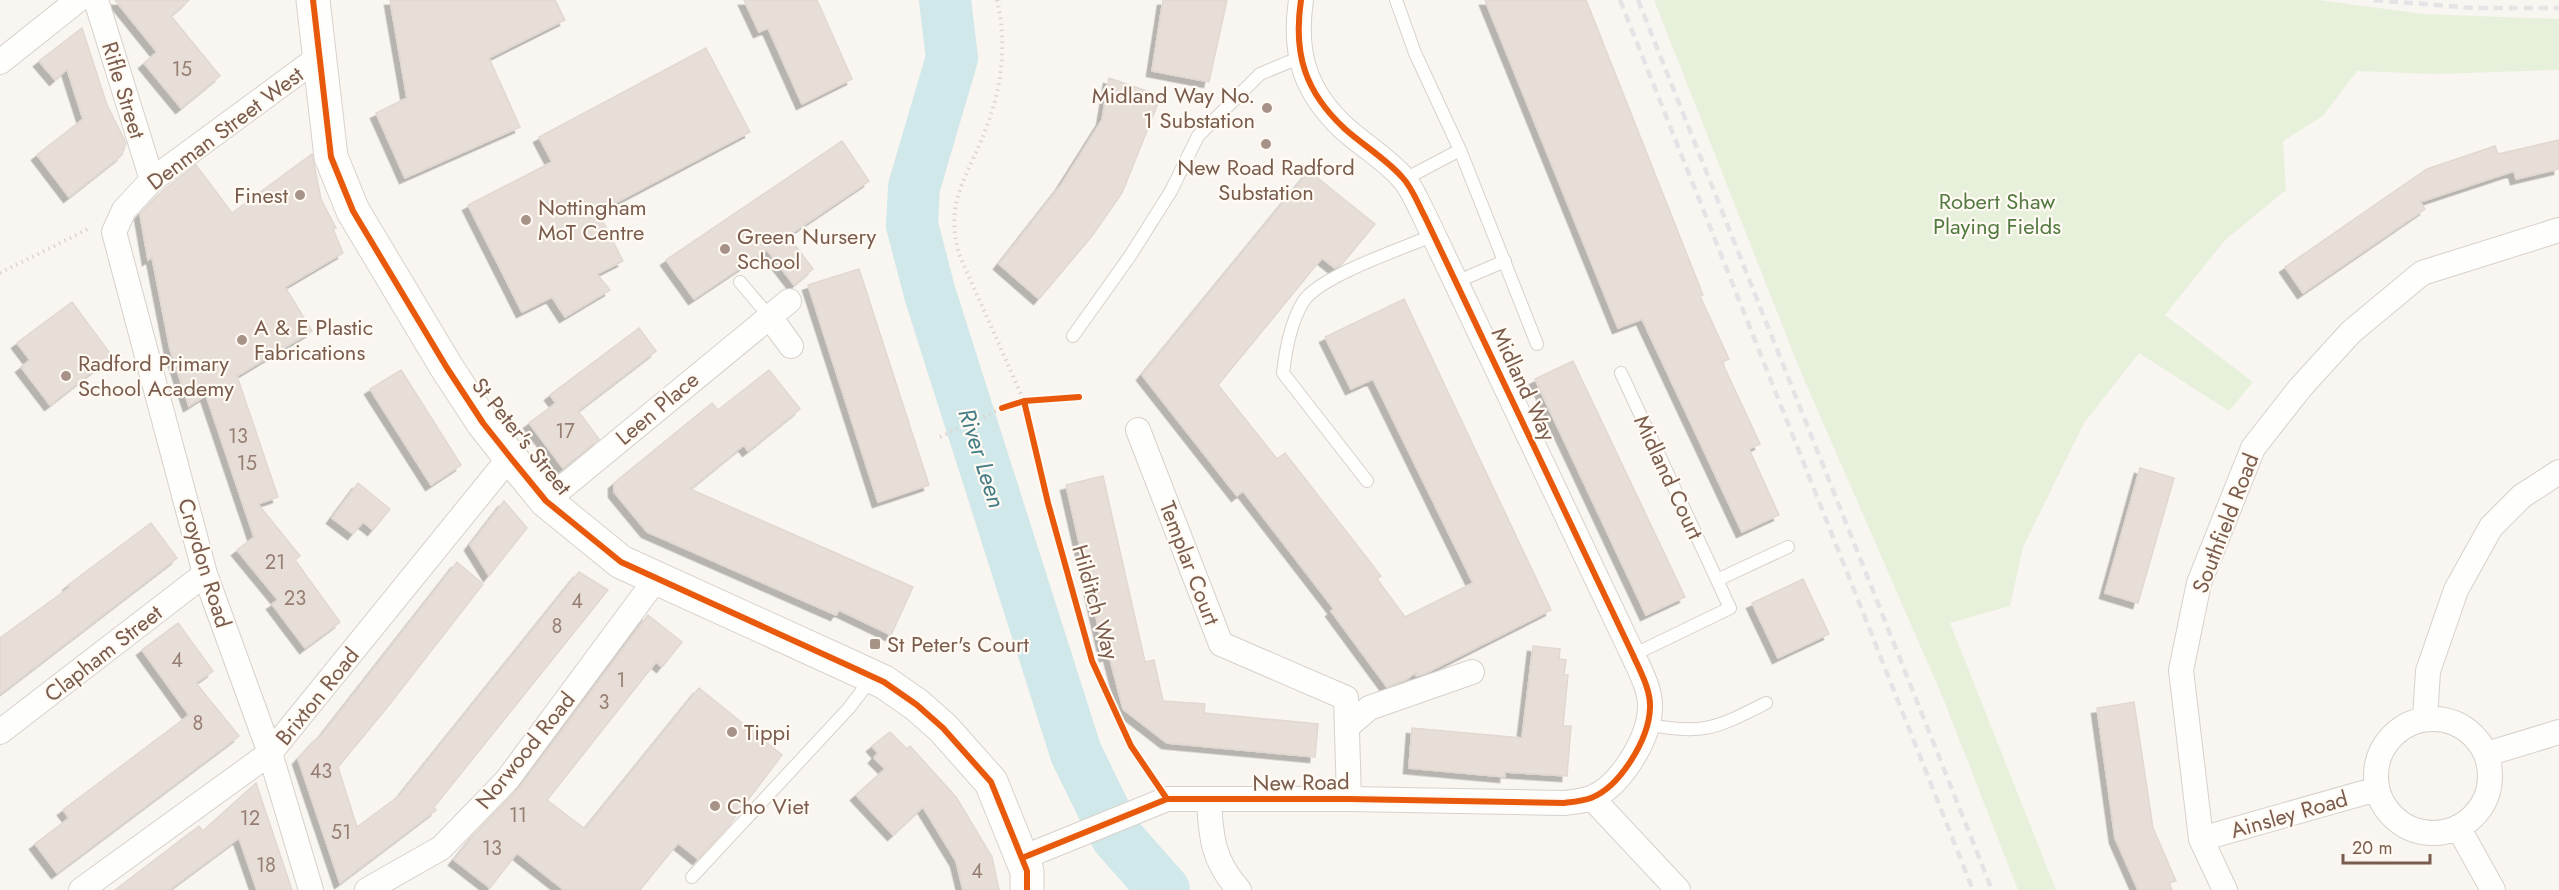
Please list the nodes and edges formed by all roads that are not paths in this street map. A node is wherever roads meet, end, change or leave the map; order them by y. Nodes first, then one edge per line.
1 (78, 0) edge
2 (96, 0) edge
3 (313, 0) edge
4 (1301, 0) edge
5 (1396, 0) edge
6 (319, 57) junction
7 (1301, 57) junction
8 (0, 62) edge
9 (1460, 150) junction
10 (1404, 179) junction
11 (152, 180) junction
12 (119, 221) joint
13 (2559, 230) edge
14 (1434, 235) junction
15 (1504, 261) junction
16 (740, 282) dead end
17 (1456, 282) junction
18 (789, 301) dead end
19 (769, 316) junction
20 (1073, 336) dead end
21 (1537, 344) dead end
22 (791, 346) dead end
23 (1621, 373) dead end
24 (1138, 430) dead end
25 (510, 457) junction
26 (2559, 472) edge
27 (1367, 481) dead end
28 (546, 501) junction
29 (1788, 547) dead end
30 (206, 574) junction
31 (656, 579) junction
32 (1717, 580) junction
33 (1633, 655) junction
34 (1472, 672) dead end
35 (873, 677) junction
36 (1766, 704) dead end
37 (2425, 719) junction
38 (1646, 724) junction
39 (1347, 727) junction
40 (0, 732) edge
41 (2559, 732) edge
42 (270, 753) junction
43 (2487, 754) junction
44 (2377, 789) junction
45 (1592, 798) junction
46 (1349, 799) junction
47 (1209, 801) junction
48 (2458, 827) junction
49 (2201, 839) junction
50 (1022, 858) junction
51 (692, 877) dead end
52 (81, 890) edge
53 (311, 890) edge
54 (367, 890) edge
55 (1027, 890) edge
56 (1239, 890) edge
57 (1678, 890) edge
58 (2225, 890) edge
59 (2493, 890) edge

1 - 8 street
2 - 11 street, Rifle Street
3 - 6 street, St Peter's Street
4 - 7 street, Midland Way
5 - 9 lane
6 - 11 street, Denman Street West
6 - 25 street, St Peter's Street
7 - 10 street, Midland Way
7 - 20 lane
9 - 10 lane
9 - 15 lane
10 - 14 street, Midland Way
11 - 12 street, Denman Street West
12 - 30 street, Croydon Road
13 - 49 street, Southfield Road
14 - 17 street, Midland Way
14 - 27 lane
15 - 17 lane
15 - 21 lane
16 - 19 lane
17 - 33 street, Midland Way
18 - 19 street, Leen Place
19 - 22 street
19 - 28 street, Leen Place
23 - 32 lane, Midland Court
24 - 39 street, Templar Court
25 - 28 street, St Peter's Street
25 - 42 street, Brixton Road
26 - 37 street
28 - 31 street, St Peter's Street
29 - 32 lane
30 - 40 street, Clapham Street
30 - 42 street, Croydon Road
31 - 35 street, St Peter's Street
31 - 54 street, Norwood Road
32 - 33 lane, Midland Court
33 - 38 street, Midland Way
34 - 39 street
35 - 50 street, St Peter's Street
35 - 51 lane
36 - 38 lane
37 - 43 street
37 - 44 street, Ainsley Road
38 - 45 street, Midland Way
39 - 46 street, Templar Court
41 - 43 street
42 - 52 street, Brixton Road
42 - 53 street, Croydon Road
43 - 48 street
44 - 48 street, Ainsley Road
44 - 49 street, Ainsley Road
45 - 46 street, New Road
45 - 57 street
46 - 47 street, New Road
47 - 50 street, New Road
47 - 56 street
48 - 59 street
49 - 58 street, Southfield Road
50 - 55 street, St Peter's Street

